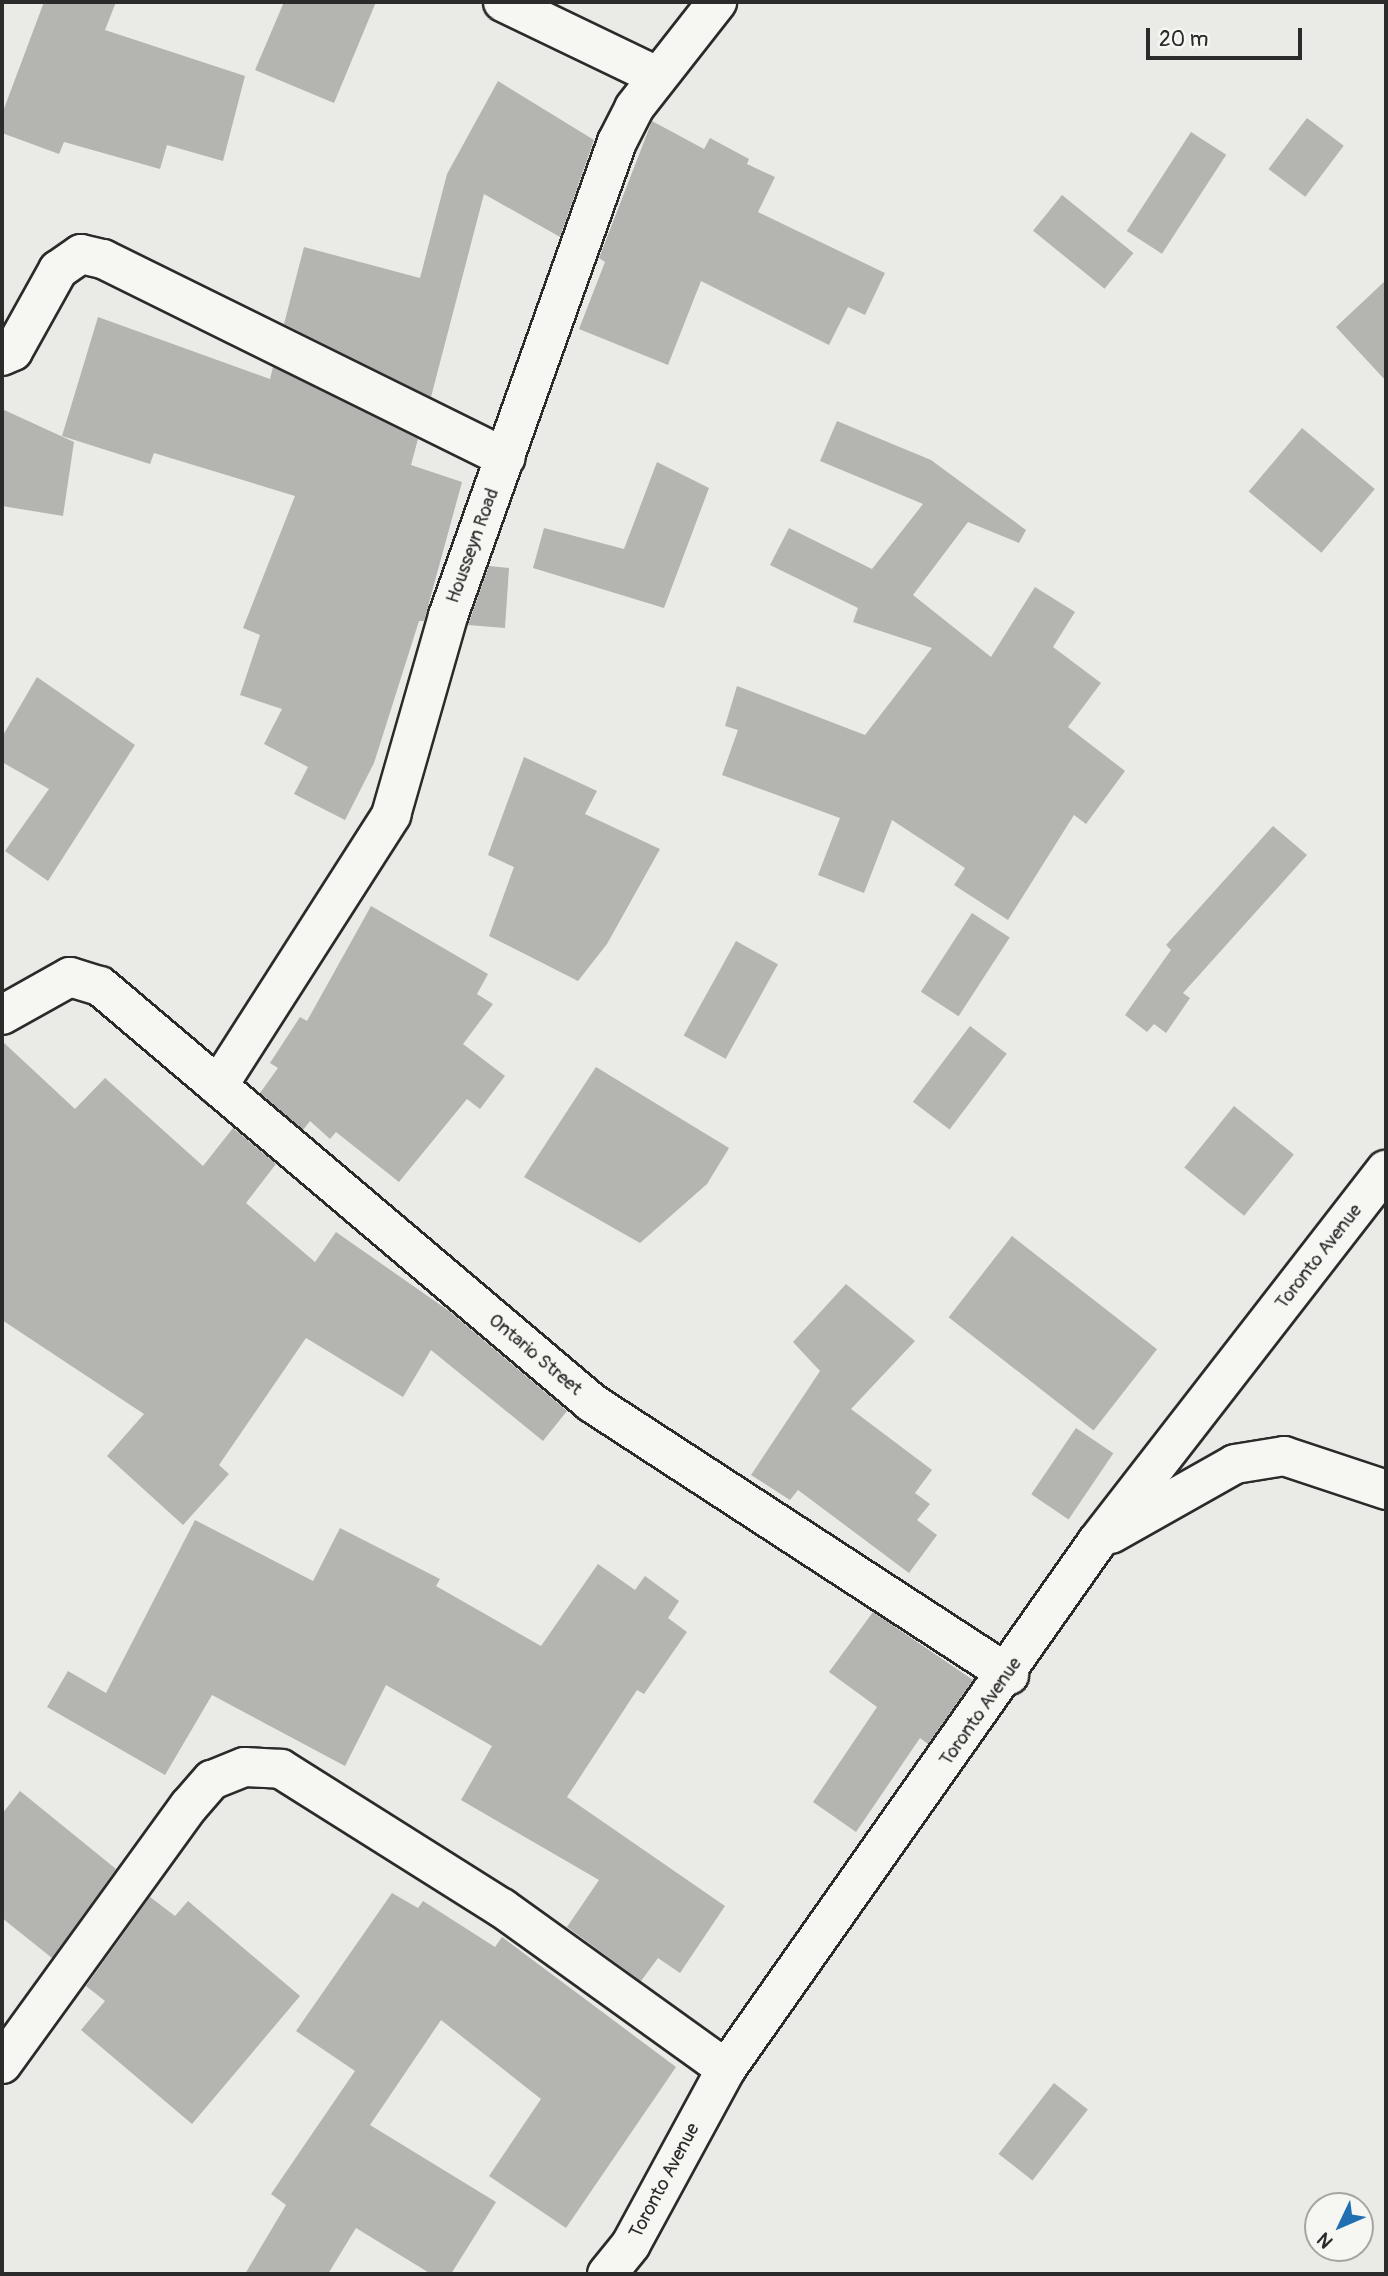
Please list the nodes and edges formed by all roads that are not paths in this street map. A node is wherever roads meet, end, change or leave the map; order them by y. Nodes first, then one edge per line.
1 (503, 2) edge
2 (717, 2) edge
3 (657, 76) junction
4 (2, 356) edge
5 (505, 458) junction
6 (2, 1015) edge
7 (218, 1086) junction
8 (1386, 1170) edge
9 (1386, 1490) edge
10 (1097, 1542) junction
11 (1009, 1675) junction
12 (2, 2064) edge
13 (726, 2069) junction
14 (607, 2274) edge

1 - 3 street
2 - 3 street, Housseyn Road
3 - 5 street, Housseyn Road
4 - 5 street
5 - 7 street, Housseyn Road
6 - 7 street, Ontario Street
7 - 11 street, Ontario Street
8 - 10 street, Toronto Avenue
9 - 10 street
10 - 11 street, Toronto Avenue
11 - 13 street, Toronto Avenue
12 - 13 street
13 - 14 street, Toronto Avenue

